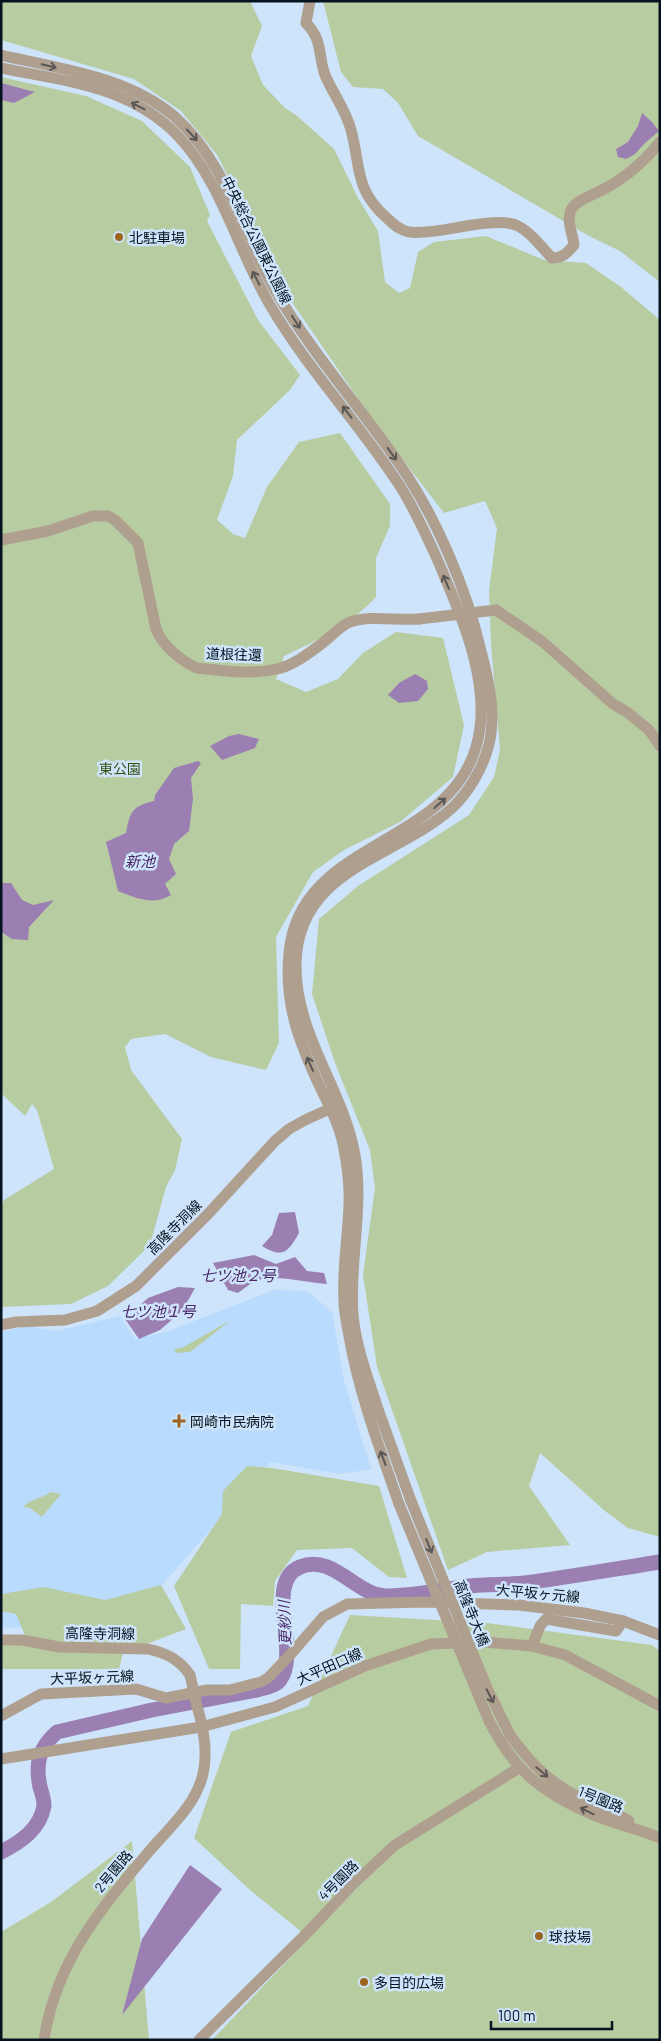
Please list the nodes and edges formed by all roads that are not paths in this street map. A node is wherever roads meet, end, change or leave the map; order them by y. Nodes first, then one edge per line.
1 (310, 1) edge
2 (1, 56) edge
3 (1, 68) edge
4 (660, 142) edge
5 (1, 540) edge
6 (660, 746) edge
7 (335, 1107) junction
8 (1, 1325) edge
9 (405, 1502) junction
10 (623, 1621) junction
11 (660, 1635) edge
12 (1, 1640) edge
13 (532, 1646) junction
14 (190, 1675) joint
15 (660, 1706) edge
16 (1, 1716) edge
17 (201, 1727) junction
18 (501, 1744) joint
19 (1, 1759) edge
20 (518, 1768) junction
21 (654, 1836) edge
22 (44, 2040) edge
23 (199, 2040) edge

1 - 4 street
2 -> 7 street
7 -> 3 street, 中央総合公園東公園線
5 - 6 street, 道根往還, bridge
7 - 8 street, 高隆寺洞線
7 - 9 street
9 - 18 street, 高隆寺大橋, bridge
9 -> 21 street, 高隆寺大橋, bridge
10 - 11 street, 大平坂ヶ元線
10 - 13 street
10 - 16 street, 大平坂ヶ元線
12 - 14 street, 高隆寺洞線
13 - 15 street, 大平田口線
13 - 17 street, 大平田口線
14 - 17 street, 2号園路, bridge
17 - 19 street, 大平田口線
17 - 22 street, 2号園路
18 - 20 street, 1号園路
21 -> 20 street, 1号園路
20 - 23 street, 4号園路

